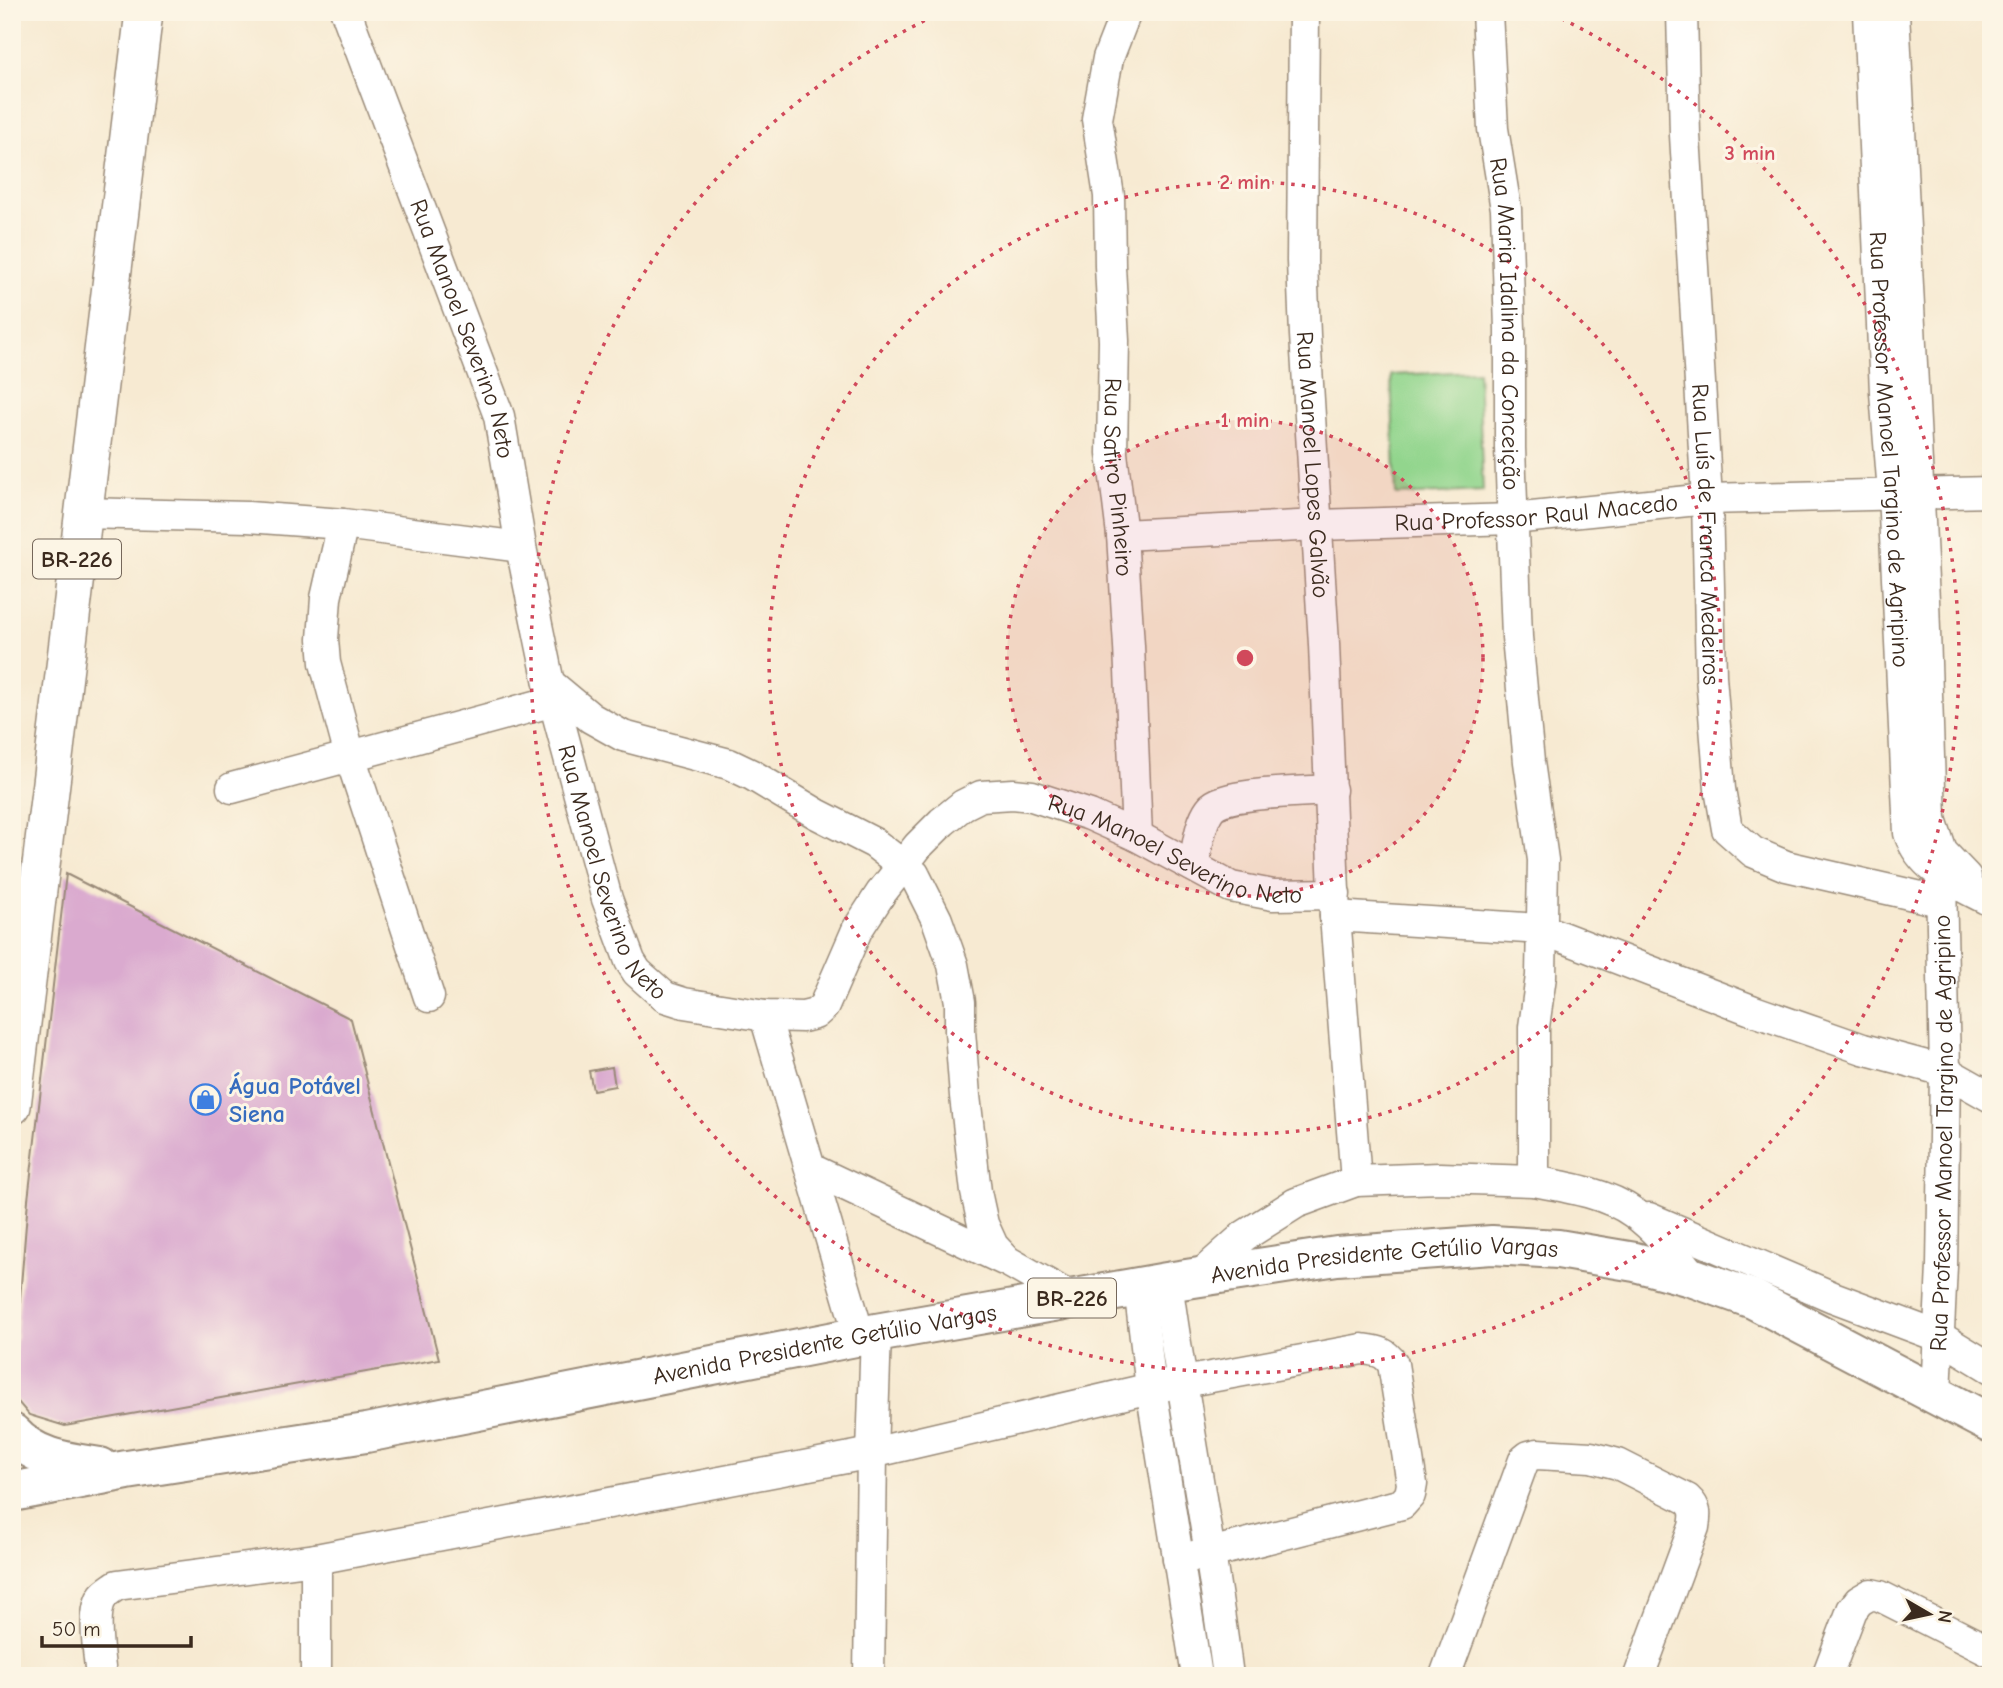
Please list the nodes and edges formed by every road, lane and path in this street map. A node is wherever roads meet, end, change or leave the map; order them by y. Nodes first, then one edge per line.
1 (144, 12) edge
2 (346, 12) edge
3 (1126, 12) edge
4 (1304, 12) edge
5 (1487, 12) edge
6 (1682, 12) edge
7 (1868, 12) edge
8 (1894, 12) edge
9 (1991, 492) edge
10 (1905, 494) junction
11 (1707, 499) junction
12 (82, 513) junction
13 (1513, 519) junction
14 (343, 524) junction
15 (1318, 525) junction
16 (1122, 535) junction
17 (521, 547) junction
18 (551, 692) junction
19 (350, 756) junction
20 (232, 788) dead end
21 (1331, 790) junction
22 (1137, 835) junction
23 (903, 865) junction
24 (1193, 866) junction
25 (1943, 879) junction
26 (1990, 902) edge
27 (1335, 905) junction
28 (1541, 929) junction
29 (429, 997) dead end
30 (765, 1016) junction
31 (1944, 1071) junction
32 (13, 1092) edge
33 (1991, 1097) edge
34 (811, 1169) junction
35 (1356, 1181) junction
36 (1534, 1181) junction
37 (1633, 1212) junction
38 (1007, 1261) junction
39 (1694, 1278) junction
40 (1167, 1283) junction
41 (1072, 1298) junction
42 (868, 1335) junction
43 (1940, 1337) junction
44 (1991, 1368) edge
45 (1181, 1383) junction
46 (1151, 1388) junction
47 (1936, 1394) junction
48 (1991, 1424) edge
49 (12, 1433) edge
50 (872, 1453) junction
51 (127, 1470) junction
52 (12, 1492) edge
53 (1210, 1553) junction
54 (316, 1559) junction
55 (1178, 1559) junction
56 (1991, 1652) edge
57 (101, 1676) edge
58 (316, 1676) edge
59 (869, 1676) edge
60 (1197, 1676) edge
61 (1228, 1676) edge
62 (1445, 1676) edge
63 (1639, 1676) edge
64 (1827, 1676) edge

1 - 12 main road, BR-226
2 - 17 street, Rua Manoel Severino Neto
3 - 16 street, Rua Satiro Pinheiro
4 - 15 street, Rua Manoel Lopes Galvão
5 - 13 street, Rua Maria Idalina da Conceição
6 - 11 street, Rua Luís de Franca Medeiros
7 - 10 street, Rua Professor Manoel Targino de Agripino
8 - 10 street, Rua Professor Manoel Targino de Agripino
9 - 10 street, Rua Professor Raul Macedo
10 - 11 street, Rua Professor Raul Macedo
10 - 25 street, Rua Professor Manoel Targino de Agripino
11 - 13 street, Rua Professor Raul Macedo
11 - 25 street, Rua Luís de Franca Medeiros
12 - 14 street
12 - 32 main road, BR-226
13 - 15 street, Rua Professor Raul Macedo
13 - 28 street, Rua Maria Idalina da Conceição
14 - 17 street
14 - 19 street
15 - 16 street, Rua Professor Raul Macedo
15 - 21 street, Rua Manoel Lopes Galvão
16 - 22 street, Rua Satiro Pinheiro
17 - 18 street, Rua Manoel Severino Neto
18 - 19 street
18 - 23 street
18 - 30 street, Rua Manoel Severino Neto
19 - 20 street
19 - 29 street
21 - 24 street
21 - 27 street, Rua Manoel Lopes Galvão
22 - 23 street, Rua Manoel Severino Neto
22 - 24 street, Rua Manoel Severino Neto
23 - 30 street, Rua Manoel Severino Neto
23 - 38 street
24 - 27 street, Rua Manoel Severino Neto
25 - 26 street
25 - 31 street, Rua Professor Manoel Targino de Agripino
27 - 28 street, Rua Manoel Severino Neto
27 - 35 street, Rua Manoel Lopes Galvão
28 - 31 street, Rua Manoel Severino Neto
28 - 36 street, Rua Maria Idalina da Conceição
30 - 34 street
31 - 33 street, Rua Manoel Severino Neto
31 - 43 street, Rua Professor Manoel Targino de Agripino
34 - 38 street
34 - 42 street
35 - 36 street
35 - 40 street
36 - 37 street
37 - 39 street
37 - 43 street
38 - 41 street
39 - 40 highway, Avenida Presidente Getúlio Vargas / BR-226
39 - 47 highway, Avenida Presidente Getúlio Vargas / BR-226
40 - 41 highway, Avenida Presidente Getúlio Vargas / BR-226
40 - 45 street
40 - 46 street
41 - 42 highway, Avenida Presidente Getúlio Vargas / BR-226
42 - 50 street
42 - 51 highway, Avenida Presidente Getúlio Vargas / BR-226
43 - 44 street
43 - 47 street, Rua Professor Manoel Targino de Agripino
45 - 46 street
45 - 53 street
45 - 53 street
46 - 50 street
46 - 55 street
47 - 48 highway, Avenida Presidente Getúlio Vargas / BR-226
49 - 51 highway
50 - 54 street
50 - 59 street
51 - 52 highway, BR-226
53 - 55 street
53 - 61 street
54 - 57 street
54 - 58 street
55 - 60 street
56 - 64 street
62 - 63 street

